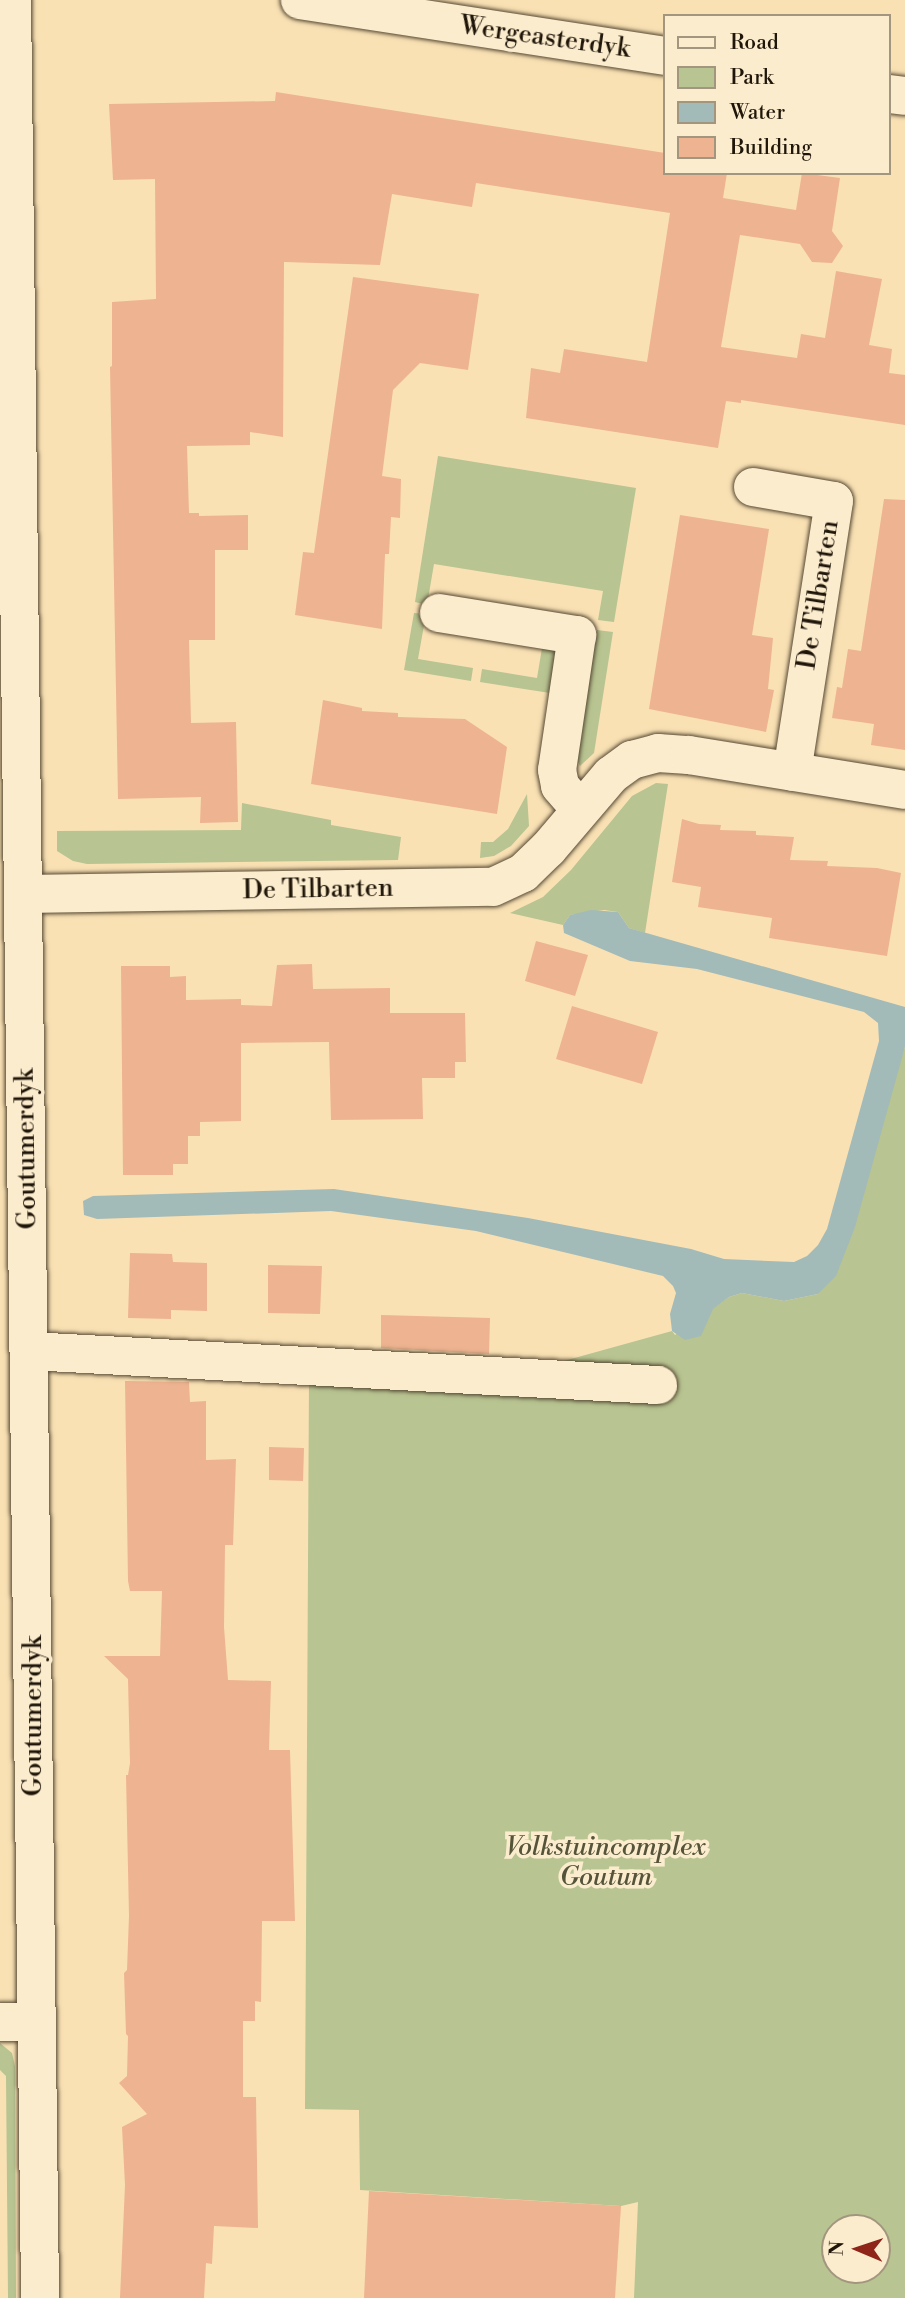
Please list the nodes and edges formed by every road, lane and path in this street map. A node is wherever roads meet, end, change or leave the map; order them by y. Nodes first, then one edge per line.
1 (12, 0) edge
2 (300, 0) edge
3 (664, 56) edge
4 (752, 487) dead end
5 (439, 613) dead end
6 (792, 772) junction
7 (905, 790) edge
8 (580, 809) junction
9 (24, 894) junction
10 (30, 1351) junction
11 (658, 1385) dead end
12 (18, 2022) edge
13 (40, 2298) edge

1 - 9 street, Goutumerdyk
2 - 3 street, Wergeasterdyk
4 - 6 street, De Tilbarten
5 - 8 street
6 - 7 street, De Tilbarten
6 - 8 street, De Tilbarten
8 - 9 street, De Tilbarten
9 - 10 street, Goutumerdyk
10 - 11 street
10 - 12 street, Goutumerdyk
12 - 13 street, Goutumerdyk

